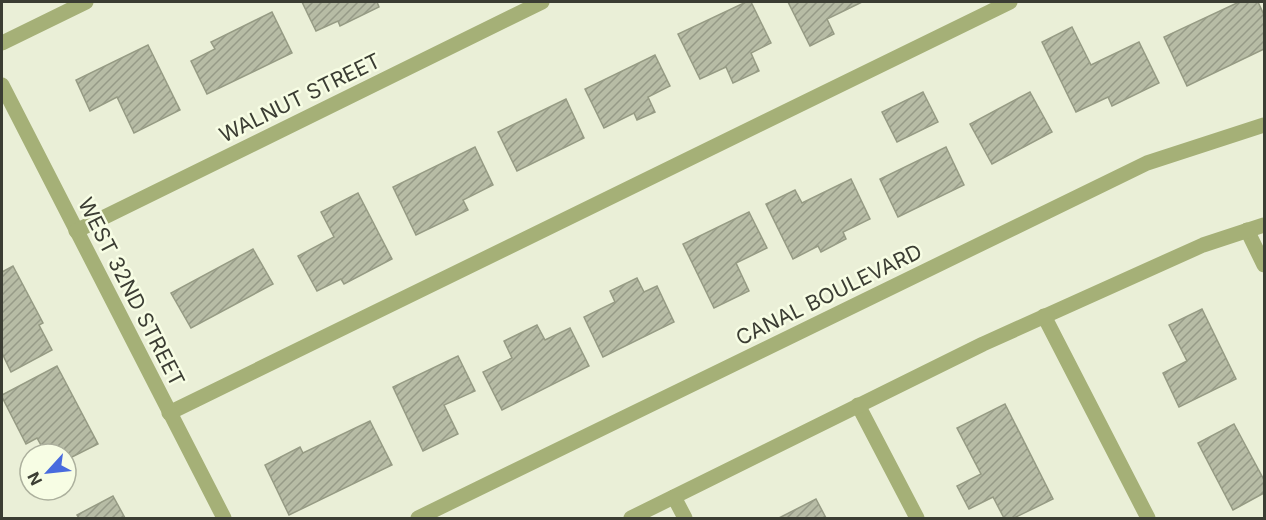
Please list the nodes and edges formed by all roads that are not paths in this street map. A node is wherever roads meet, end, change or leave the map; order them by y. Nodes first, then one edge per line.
1 (86, 2) edge
2 (542, 2) edge
3 (1010, 2) edge
4 (2, 43) edge
5 (2, 85) edge
6 (1264, 125) edge
7 (1264, 225) edge
8 (76, 231) junction
9 (1247, 231) junction
10 (1264, 265) edge
11 (1044, 316) junction
12 (858, 405) junction
13 (170, 413) junction
14 (674, 497) junction
15 (224, 519) edge
16 (418, 519) edge
17 (631, 519) edge
18 (685, 519) edge
19 (917, 519) edge
20 (1148, 519) edge

1 - 4 street
2 - 8 street, WALNUT STREET
3 - 13 street
5 - 8 street, WEST 32ND STREET
6 - 16 street, CANAL BOULEVARD
7 - 9 street
8 - 13 street, WEST 32ND STREET
9 - 10 street
9 - 11 street
11 - 12 street
11 - 20 street
12 - 14 street
12 - 19 street
13 - 15 street, WEST 32ND STREET
14 - 17 street
14 - 18 street

